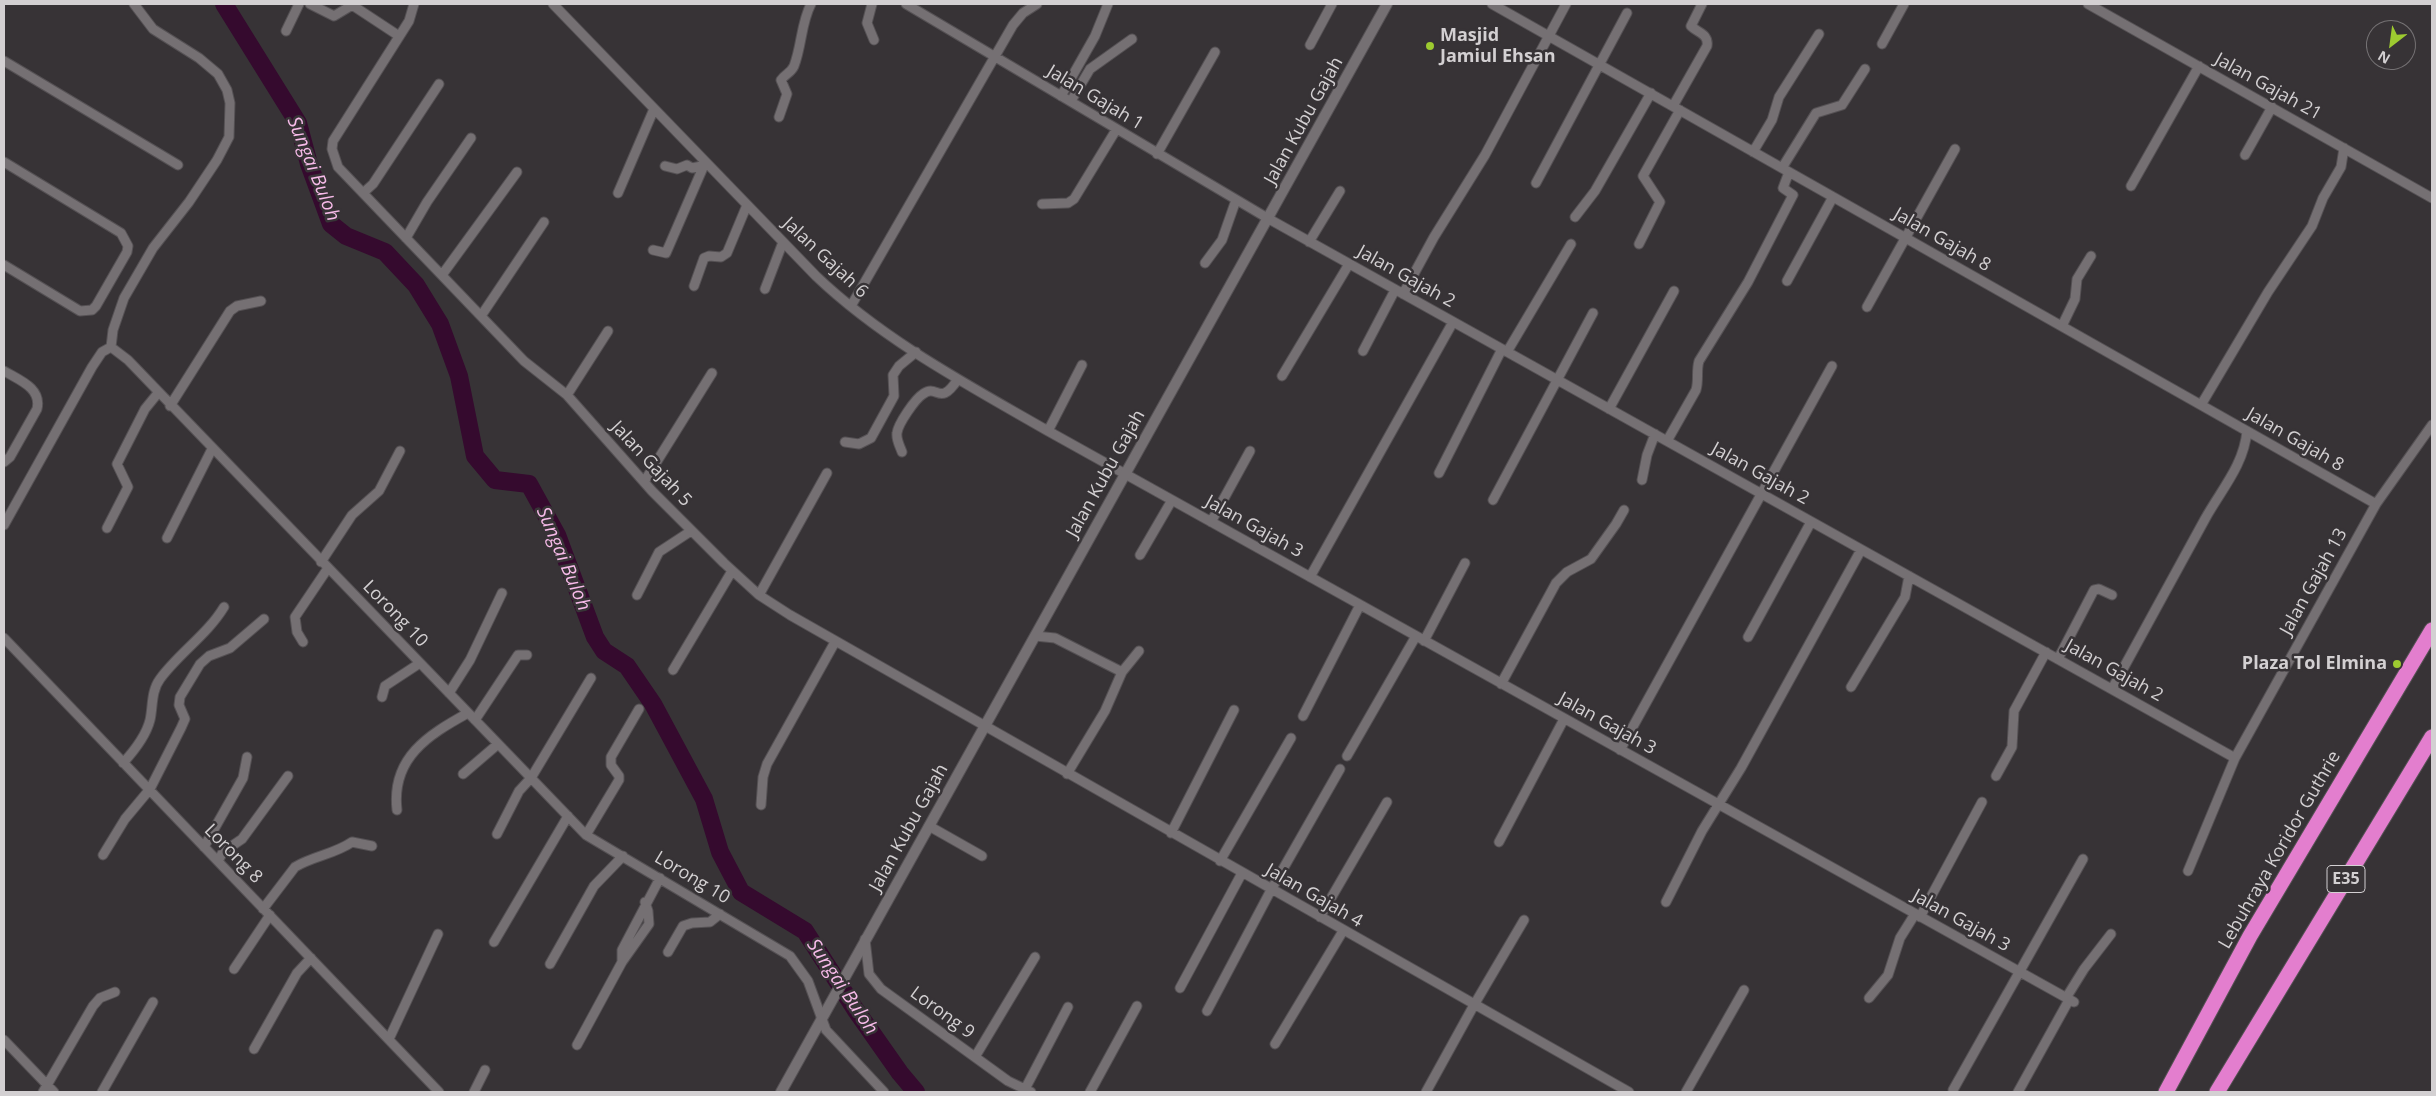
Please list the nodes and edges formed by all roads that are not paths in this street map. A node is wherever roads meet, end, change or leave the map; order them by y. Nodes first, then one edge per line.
1 (134, 4) edge
2 (299, 4) edge
3 (310, 4) edge
4 (353, 4) edge
5 (414, 4) edge
6 (553, 4) edge
7 (811, 4) edge
8 (872, 4) edge
9 (906, 4) edge
10 (1037, 4) edge
11 (1108, 4) edge
12 (1332, 4) edge
13 (1387, 4) edge
14 (1566, 4) edge
15 (1702, 4) edge
16 (1904, 4) edge
17 (2088, 4) edge
18 (1497, 5) edge
19 (921, 8) edge
20 (1627, 13) dead end
21 (286, 31) dead end
22 (1819, 34) dead end
23 (1548, 35) junction
24 (399, 36) junction
25 (1132, 39) dead end
26 (874, 40) dead end
27 (1882, 44) dead end
28 (1310, 45) dead end
29 (1215, 52) dead end
30 (994, 57) junction
31 (4, 61) edge
32 (1599, 64) junction
33 (2199, 66) junction
34 (1865, 69) dead end
35 (439, 84) dead end
36 (1650, 93) junction
37 (1061, 96) junction
38 (1071, 102) junction
39 (2272, 107) junction
40 (1677, 108) junction
41 (654, 109) junction
42 (778, 117) dead end
43 (1116, 130) junction
44 (471, 138) dead end
45 (2344, 148) junction
46 (1955, 149) dead end
47 (1753, 152) junction
48 (1157, 154) junction
49 (2245, 155) dead end
50 (4, 162) edge
51 (704, 165) junction
52 (178, 166) dead end
53 (665, 166) dead end
54 (1786, 170) junction
55 (517, 172) dead end
56 (1801, 178) junction
57 (1536, 183) dead end
58 (2131, 186) dead end
59 (1340, 192) dead end
60 (363, 193) junction
61 (618, 193) dead end
62 (1793, 195) junction
63 (1833, 196) junction
64 (2432, 198) edge
65 (1236, 200) junction
66 (1042, 204) dead end
67 (747, 205) junction
68 (1575, 217) dead end
69 (1268, 219) junction
70 (544, 222) dead end
71 (406, 238) junction
72 (1906, 238) junction
73 (783, 242) junction
74 (1310, 242) junction
75 (1571, 244) dead end
76 (1639, 244) dead end
77 (653, 250) dead end
78 (2091, 256) dead end
79 (1205, 263) dead end
80 (1349, 264) junction
81 (4, 265) edge
82 (442, 275) junction
83 (1787, 281) dead end
84 (694, 286) dead end
85 (765, 289) dead end
86 (1674, 291) dead end
87 (1399, 292) junction
88 (262, 301) dead end
89 (850, 306) junction
90 (1867, 307) dead end
91 (1592, 313) dead end
92 (481, 316) junction
93 (1453, 322) junction
94 (2062, 326) junction
95 (608, 331) dead end
96 (112, 346) junction
97 (1504, 350) junction
98 (1362, 351) dead end
99 (916, 352) junction
100 (1082, 365) dead end
101 (1832, 366) dead end
102 (4, 371) edge
103 (712, 373) dead end
104 (1282, 376) dead end
105 (958, 379) junction
106 (1557, 380) junction
107 (158, 393) junction
108 (567, 396) junction
109 (2201, 405) junction
110 (170, 406) junction
111 (1608, 409) junction
112 (2432, 424) edge
113 (1048, 431) junction
114 (2247, 431) junction
115 (1655, 434) junction
116 (1667, 441) junction
117 (845, 442) dead end
118 (212, 449) junction
119 (400, 451) dead end
120 (1250, 451) dead end
121 (902, 452) dead end
122 (4, 462) edge
123 (827, 473) dead end
124 (1439, 473) dead end
125 (1125, 474) junction
126 (1642, 480) dead end
127 (644, 482) junction
128 (1761, 493) junction
129 (1172, 500) junction
130 (1493, 500) dead end
131 (2376, 504) junction
132 (1624, 510) dead end
133 (1211, 522) junction
134 (1812, 522) junction
135 (4, 525) edge
136 (107, 528) dead end
137 (691, 530) junction
138 (167, 538) dead end
139 (1862, 550) junction
140 (1140, 554) dead end
141 (1465, 564) dead end
142 (325, 565) junction
143 (732, 571) junction
144 (1909, 576) junction
145 (1310, 577) junction
146 (502, 593) dead end
147 (637, 595) dead end
148 (760, 595) junction
149 (2112, 595) dead end
150 (1360, 605) junction
151 (224, 607) dead end
152 (264, 620) dead end
153 (2432, 630) edge
154 (1035, 636) junction
155 (1748, 637) dead end
156 (4, 638) edge
157 (1420, 638) junction
158 (303, 642) dead end
159 (835, 642) junction
160 (1139, 651) dead end
161 (2046, 652) junction
162 (527, 655) dead end
163 (2058, 659) junction
164 (420, 663) junction
165 (674, 670) dead end
166 (1122, 672) junction
167 (591, 678) dead end
168 (1502, 684) junction
169 (1852, 686) dead end
170 (2112, 689) junction
171 (449, 693) junction
172 (382, 697) dead end
173 (639, 709) dead end
174 (1234, 710) dead end
175 (468, 713) junction
176 (1303, 716) dead end
177 (1564, 719) junction
178 (475, 720) junction
179 (984, 727) junction
180 (2432, 737) edge
181 (1291, 738) dead end
182 (498, 744) junction
183 (1620, 750) junction
184 (1347, 756) dead end
185 (248, 758) dead end
186 (2235, 758) junction
187 (124, 763) junction
188 (1340, 769) dead end
189 (463, 774) dead end
190 (1067, 774) junction
191 (288, 776) dead end
192 (1996, 776) dead end
193 (531, 778) junction
194 (150, 789) junction
195 (1387, 802) dead end
196 (1982, 802) dead end
197 (761, 805) dead end
198 (1718, 805) junction
199 (397, 810) dead end
200 (568, 816) junction
201 (929, 826) junction
202 (1171, 833) junction
203 (497, 834) dead end
204 (586, 835) junction
205 (1499, 842) dead end
206 (372, 846) dead end
207 (204, 847) junction
208 (103, 855) dead end
209 (622, 856) junction
210 (982, 856) dead end
211 (2083, 860) dead end
212 (218, 861) junction
213 (1220, 861) junction
214 (2188, 871) dead end
215 (1242, 873) junction
216 (660, 878) junction
217 (1271, 890) junction
218 (1666, 902) dead end
219 (267, 912) junction
220 (720, 914) junction
221 (1917, 915) junction
222 (1320, 917) junction
223 (1524, 920) dead end
224 (1343, 931) junction
225 (438, 934) dead end
226 (2111, 934) dead end
227 (865, 939) junction
228 (494, 942) dead end
229 (668, 952) dead end
230 (1035, 957) dead end
231 (311, 958) junction
232 (550, 964) dead end
233 (234, 969) dead end
234 (2018, 972) junction
235 (1180, 988) dead end
236 (1744, 990) dead end
237 (114, 992) dead end
238 (1869, 998) dead end
239 (2070, 1000) junction
240 (152, 1002) dead end
241 (1474, 1005) junction
242 (1138, 1006) dead end
243 (1068, 1007) dead end
244 (1207, 1011) dead end
245 (824, 1014) junction
246 (389, 1039) junction
247 (4, 1040) edge
248 (1275, 1044) dead end
249 (577, 1045) dead end
250 (254, 1049) dead end
251 (976, 1057) junction
252 (485, 1070) dead end
253 (45, 1088) edge
254 (1953, 1090) dead end
255 (1028, 1091) edge
256 (54, 1092) edge
257 (102, 1092) edge
258 (439, 1092) edge
259 (474, 1092) edge
260 (781, 1092) edge
261 (884, 1092) edge
262 (1090, 1092) edge
263 (1426, 1092) edge
264 (1628, 1092) edge
265 (1686, 1092) edge
266 (2018, 1092) edge
267 (2166, 1092) edge
268 (2217, 1092) edge

1 - 96 street
2 - 21 street
3 - 4 street
4 - 24 street
5 - 24 street
6 - 41 street, Jalan Gajah 6
7 - 42 street
8 - 26 street
9 - 19 street, Jalan Gajah 1
10 - 30 street
11 - 37 street
12 - 28 street
13 - 69 street, Jalan Kubu Gajah
14 - 23 street
15 - 40 street
16 - 27 street
17 - 33 street, Jalan Gajah 21
18 - 23 street, Jalan Gajah 8
19 - 30 street, Jalan Gajah 1
20 - 32 street
22 - 47 street
23 - 32 street, Jalan Gajah 8
23 - 87 street
24 - 60 street, Jalan Gajah 5
25 - 38 street
29 - 48 street
30 - 37 street, Jalan Gajah 1
30 - 89 street
31 - 52 street
32 - 36 street, Jalan Gajah 8
32 - 57 street
33 - 39 street, Jalan Gajah 21
33 - 58 street
34 - 54 street
35 - 60 street
36 - 40 street, Jalan Gajah 8
36 - 68 street
37 - 38 street, Jalan Gajah 1
38 - 43 street, Jalan Gajah 1
39 - 45 street, Jalan Gajah 21
39 - 49 street
40 - 47 street, Jalan Gajah 8
40 - 76 street
41 - 51 street, Jalan Gajah 6
41 - 61 street
43 - 48 street, Jalan Gajah 1
43 - 66 street
44 - 71 street
45 - 64 street, Jalan Gajah 21
45 - 109 street
46 - 72 street
47 - 54 street, Jalan Gajah 8
48 - 65 street, Jalan Gajah 1
50 - 81 street
51 - 53 street
51 - 67 street, Jalan Gajah 6
51 - 77 street
54 - 56 street, Jalan Gajah 8
54 - 62 street
55 - 82 street
56 - 62 street
56 - 63 street, Jalan Gajah 8
59 - 74 street
60 - 71 street, Jalan Gajah 5
62 - 116 street
63 - 72 street, Jalan Gajah 8
63 - 83 street
65 - 69 street, Jalan Gajah 1
65 - 79 street
67 - 73 street, Jalan Gajah 6
67 - 84 street
69 - 74 street, Jalan Gajah 2
69 - 125 street, Jalan Kubu Gajah
70 - 92 street
71 - 82 street, Jalan Gajah 5
72 - 90 street
72 - 94 street, Jalan Gajah 8
73 - 85 street
73 - 89 street, Jalan Gajah 6
74 - 80 street, Jalan Gajah 2
75 - 97 street
78 - 94 street
80 - 87 street, Jalan Gajah 2
80 - 104 street
82 - 92 street, Jalan Gajah 5
86 - 111 street
87 - 93 street, Jalan Gajah 2
87 - 98 street
88 - 110 street
89 - 99 street, Jalan Gajah 6
91 - 106 street
92 - 108 street, Jalan Gajah 5
93 - 97 street, Jalan Gajah 2
93 - 145 street
94 - 109 street, Jalan Gajah 8
95 - 108 street
96 - 107 street, Lorong 10
96 - 135 street
97 - 106 street, Jalan Gajah 2
97 - 124 street
99 - 105 street, Jalan Gajah 6
99 - 117 street
100 - 113 street
101 - 128 street
102 - 122 street
103 - 127 street
105 - 113 street, Jalan Gajah 6
105 - 121 street
106 - 111 street, Jalan Gajah 2
106 - 130 street
107 - 110 street, Lorong 10
107 - 136 street
108 - 127 street, Jalan Gajah 5
109 - 114 street, Jalan Gajah 8
110 - 118 street, Lorong 10
111 - 115 street, Jalan Gajah 2
112 - 131 street, Jalan Gajah 13
113 - 125 street, Jalan Gajah 6
114 - 131 street, Jalan Gajah 8
114 - 170 street
115 - 116 street, Jalan Gajah 2
115 - 126 street
116 - 128 street, Jalan Gajah 2
118 - 138 street
118 - 142 street, Lorong 10
119 - 142 street
120 - 133 street
123 - 148 street
125 - 129 street, Jalan Gajah 3
125 - 154 street, Jalan Kubu Gajah
127 - 137 street, Jalan Gajah 5
128 - 134 street, Jalan Gajah 2
128 - 183 street
129 - 133 street, Jalan Gajah 3
129 - 140 street
131 - 186 street, Jalan Gajah 13
132 - 168 street
133 - 145 street, Jalan Gajah 3
134 - 139 street, Jalan Gajah 2
134 - 155 street
137 - 143 street, Jalan Gajah 5
137 - 147 street
139 - 144 street, Jalan Gajah 2
139 - 198 street
141 - 157 street
142 - 158 street
142 - 164 street, Lorong 10
143 - 148 street, Jalan Gajah 5
143 - 165 street
144 - 161 street, Jalan Gajah 2
144 - 169 street
145 - 150 street, Jalan Gajah 3
146 - 171 street
148 - 159 street, Jalan Gajah 5
149 - 163 street
150 - 157 street, Jalan Gajah 3
150 - 176 street
151 - 187 street
152 - 194 street
153 - 267 highway, Lebuhraya Koridor Guthrie
154 - 166 street
154 - 179 street, Jalan Kubu Gajah
156 - 187 street, Lorong 8
157 - 168 street, Jalan Gajah 3
157 - 184 street
159 - 179 street, Jalan Gajah 5
159 - 197 street
160 - 166 street
161 - 163 street, Jalan Gajah 2
161 - 192 street
162 - 178 street
163 - 170 street, Jalan Gajah 2
164 - 171 street, Lorong 10
164 - 172 street
166 - 190 street
167 - 193 street
168 - 177 street, Jalan Gajah 3
170 - 186 street, Jalan Gajah 2
171 - 175 street, Lorong 10
173 - 204 street
174 - 202 street
175 - 178 street, Lorong 10
175 - 199 street
177 - 183 street, Jalan Gajah 3
177 - 205 street
178 - 182 street, Lorong 10
179 - 190 street, Jalan Gajah 4
179 - 201 street, Jalan Kubu Gajah
180 - 268 highway, E35
181 - 213 street
182 - 189 street
182 - 193 street, Lorong 10
183 - 198 street, Jalan Gajah 3
185 - 207 street
186 - 214 street, Jalan Gajah 13
187 - 194 street, Lorong 8
188 - 217 street
190 - 202 street, Jalan Gajah 4
191 - 212 street
193 - 200 street, Lorong 10
193 - 203 street
194 - 207 street, Lorong 8
194 - 208 street
195 - 222 street
196 - 221 street
198 - 218 street
198 - 221 street, Jalan Gajah 3
200 - 204 street, Lorong 10
200 - 228 street
201 - 210 street
201 - 227 street, Jalan Kubu Gajah
202 - 213 street, Jalan Gajah 4
204 - 209 street, Lorong 10
206 - 219 street
207 - 212 street, Lorong 8
209 - 216 street, Lorong 10
209 - 232 street
211 - 234 street
212 - 219 street, Lorong 8
213 - 215 street, Jalan Gajah 4
215 - 217 street, Jalan Gajah 4
215 - 235 street
216 - 220 street, Lorong 10
216 - 249 street
217 - 222 street, Jalan Gajah 4
217 - 244 street
219 - 231 street, Lorong 8
219 - 233 street
220 - 229 street
220 - 245 street, Lorong 10
221 - 234 street, Jalan Gajah 3
221 - 238 street
222 - 224 street, Jalan Gajah 4
223 - 241 street
224 - 241 street, Jalan Gajah 4
224 - 248 street
225 - 246 street
226 - 239 street
227 - 245 street, Jalan Kubu Gajah
227 - 251 street, Lorong 9
230 - 251 street
231 - 246 street, Lorong 8
231 - 250 street
234 - 239 street, Jalan Gajah 3
234 - 254 street
236 - 265 street
237 - 253 street
239 - 266 street
240 - 257 street
241 - 263 street
241 - 264 street, Jalan Gajah 4
242 - 262 street
243 - 255 street
245 - 260 street, Jalan Kubu Gajah
245 - 261 street, Lorong 10
246 - 258 street, Lorong 8
247 - 253 street
251 - 255 street, Lorong 9
252 - 259 street
253 - 256 street

